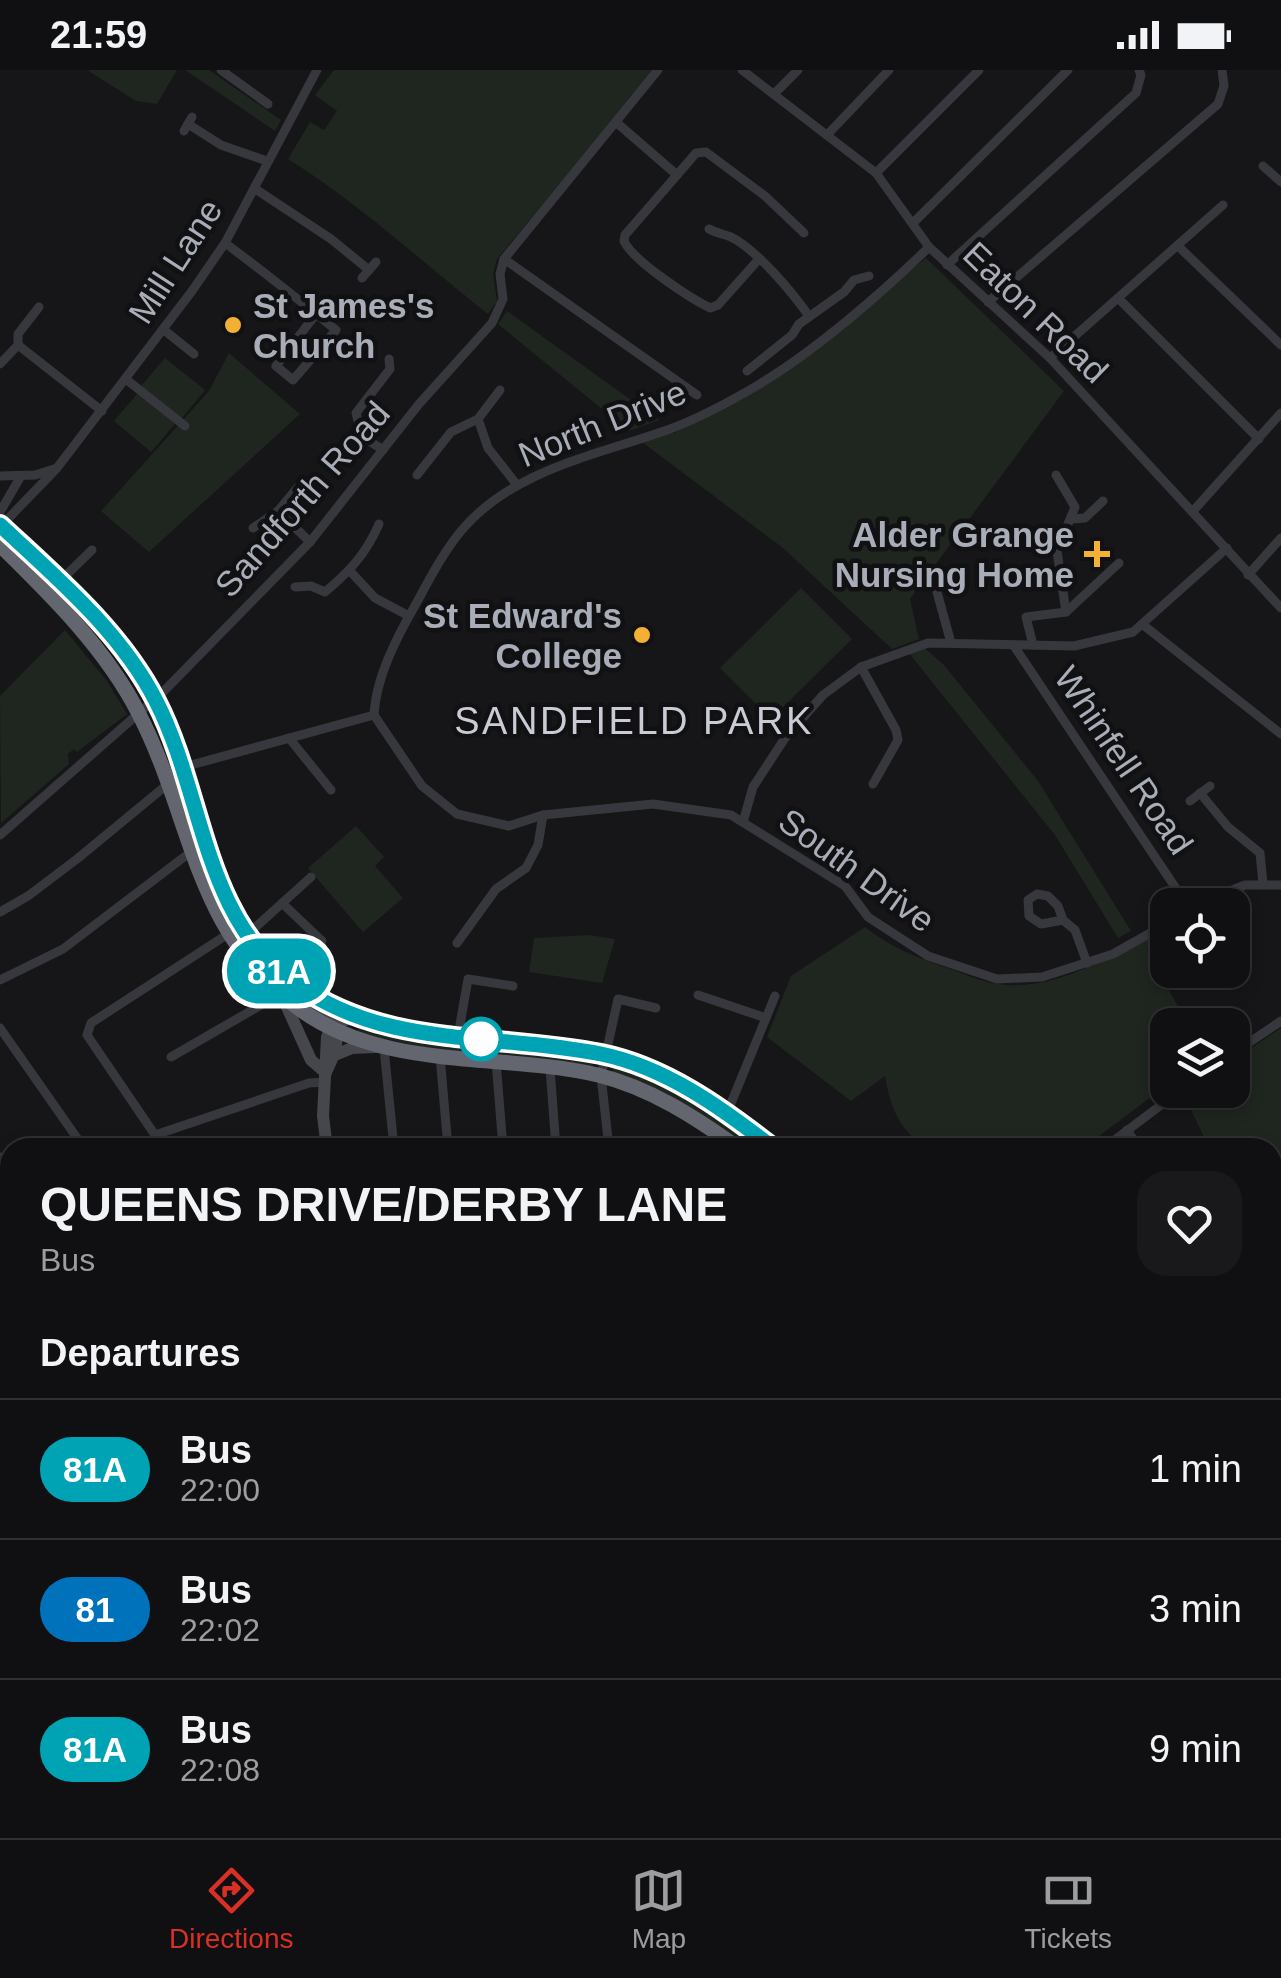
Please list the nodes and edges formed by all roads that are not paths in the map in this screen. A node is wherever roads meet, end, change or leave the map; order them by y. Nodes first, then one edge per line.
1 (221, 70) edge
2 (317, 70) edge
3 (658, 70) edge
4 (742, 70) edge
5 (798, 70) edge
6 (889, 70) edge
7 (980, 70) edge
8 (1068, 70) edge
9 (1139, 70) edge
10 (1222, 70) edge
11 (774, 94) junction
12 (268, 104) dead end
13 (617, 123) junction
14 (188, 124) dead end
15 (828, 135) junction
16 (267, 161) junction
17 (1263, 166) dead end
18 (876, 172) junction
19 (678, 175) junction
20 (1281, 182) edge
21 (254, 188) junction
22 (1223, 204) dead end
23 (914, 222) junction
24 (708, 229) dead end
25 (798, 231) dead end
26 (225, 243) junction
27 (1178, 246) junction
28 (930, 247) junction
29 (755, 257) junction
30 (504, 259) junction
31 (946, 265) junction
32 (369, 270) dead end
33 (869, 276) dead end
34 (1118, 298) junction
35 (988, 302) junction
36 (39, 306) dead end
37 (316, 314) junction
38 (809, 316) junction
39 (164, 330) junction
40 (18, 345) junction
41 (1281, 345) edge
42 (194, 354) dead end
43 (1050, 358) junction
44 (389, 359) dead end
45 (0, 364) edge
46 (747, 371) dead end
47 (127, 380) junction
48 (500, 390) dead end
49 (697, 395) dead end
50 (102, 412) junction
51 (1281, 413) edge
52 (478, 419) junction
53 (185, 426) dead end
54 (1259, 439) junction
55 (383, 450) junction
56 (57, 468) junction
57 (1056, 475) dead end
58 (0, 476) edge
59 (21, 476) junction
60 (417, 476) dead end
61 (517, 486) junction
62 (297, 488) dead end
63 (1103, 501) dead end
64 (1194, 510) junction
65 (0, 512) edge
66 (278, 512) junction
67 (1072, 520) junction
68 (379, 524) dead end
69 (0, 526) edge
70 (253, 528) dead end
71 (1281, 538) edge
72 (310, 542) junction
73 (0, 545) edge
74 (1227, 548) junction
75 (92, 550) dead end
76 (1119, 563) dead end
77 (350, 571) junction
78 (1248, 575) junction
79 (59, 582) junction
80 (295, 587) dead end
81 (937, 592) dead end
82 (1281, 608) edge
83 (1066, 612) junction
84 (409, 616) junction
85 (1142, 624) junction
86 (951, 643) junction
87 (1014, 646) junction
88 (1033, 646) junction
89 (861, 668) junction
90 (155, 699) junction
91 (139, 713) junction
92 (374, 715) junction
93 (1281, 734) edge
94 (289, 738) junction
95 (184, 770) junction
96 (168, 784) junction
97 (873, 784) dead end
98 (1210, 786) dead end
99 (331, 790) dead end
100 (1200, 793) junction
101 (1190, 800) dead end
102 (543, 815) junction
103 (743, 822) junction
104 (0, 836) edge
105 (200, 848) junction
106 (311, 876) dead end
107 (1263, 884) junction
108 (1281, 885) edge
109 (1178, 888) edge
110 (1237, 888) edge
111 (282, 904) junction
112 (0, 912) edge
113 (1063, 920) dead end
114 (1150, 933) edge
115 (228, 934) junction
116 (248, 935) junction
117 (322, 941) dead end
118 (457, 943) dead end
119 (1086, 962) junction
120 (0, 980) edge
121 (294, 983) junction
122 (513, 986) dead end
123 (281, 995) junction
124 (698, 995) dead end
125 (776, 996) dead end
126 (656, 1008) dead end
127 (356, 1018) junction
128 (766, 1018) junction
129 (1281, 1021) edge
130 (334, 1028) junction
131 (2, 1035) edge
132 (458, 1036) junction
133 (1250, 1042) edge
134 (382, 1048) junction
135 (604, 1054) junction
136 (335, 1055) junction
137 (440, 1056) junction
138 (172, 1058) dead end
139 (496, 1061) junction
140 (550, 1068) junction
141 (326, 1075) junction
142 (600, 1076) junction
143 (1157, 1108) edge
144 (727, 1114) junction
145 (1127, 1130) junction
146 (77, 1138) edge
147 (326, 1138) edge
148 (393, 1138) edge
149 (447, 1138) edge
150 (502, 1138) edge
151 (555, 1138) edge
152 (607, 1138) edge
153 (723, 1138) edge
154 (759, 1138) edge
155 (1117, 1138) edge
156 (1132, 1138) edge

1 - 12 street
2 - 16 street, Mill Lane
3 - 13 street
4 - 11 street, Eaton Road
5 - 11 street
6 - 15 street
7 - 18 street
8 - 23 street
9 - 31 street
10 - 35 street
11 - 15 street, Eaton Road
13 - 19 street
13 - 30 street
14 - 16 street
15 - 18 street, Eaton Road
16 - 21 street, Mill Lane
17 - 20 street
18 - 23 street, Eaton Road
19 - 25 street
19 - 29 street
21 - 26 street, Mill Lane
21 - 32 street
22 - 27 street
23 - 28 street, Eaton Road
24 - 29 street
26 - 37 street
26 - 39 street, Mill Lane
27 - 34 street
27 - 41 street
28 - 31 street, Eaton Road
28 - 61 street, North Drive
29 - 38 street
30 - 49 street
30 - 55 street, Sandforth Road
31 - 35 street, Eaton Road
33 - 38 street
34 - 43 street
34 - 54 street
35 - 43 street, Eaton Road
36 - 40 street
37 - 37 street
38 - 46 street
39 - 42 street
39 - 47 street, Mill Lane
40 - 45 street
40 - 50 street
43 - 64 street, Eaton Road
44 - 55 street
47 - 50 street, Mill Lane
47 - 53 street
48 - 52 street
50 - 56 street, Mill Lane
51 - 54 street
52 - 60 street
52 - 61 street
54 - 64 street
55 - 72 street, Sandforth Road
56 - 59 street
56 - 69 street, Mill Lane
57 - 67 street
58 - 59 street
59 - 65 street
61 - 84 street, North Drive
62 - 66 street
63 - 67 street
64 - 74 street, Eaton Road
66 - 70 street
66 - 72 street
67 - 83 street
68 - 77 street
69 - 79 highway
71 - 78 street
72 - 90 street, Sandforth Road
73 - 91 highway
74 - 78 street, Eaton Road
74 - 85 street
75 - 79 street
76 - 83 street
77 - 80 street
77 - 84 street
78 - 82 street, Eaton Road
79 - 90 highway
81 - 86 street
83 - 88 street
84 - 92 street, North Drive
85 - 88 street
85 - 93 street
86 - 87 street
86 - 89 street
87 - 88 street
87 - 109 street, Whinfell Road
89 - 97 street
89 - 103 street
90 - 91 street, Sandforth Road
90 - 95 highway
91 - 96 highway
91 - 104 street, Sandforth Road
92 - 94 street
92 - 102 street, South Drive
94 - 95 street
94 - 99 street
95 - 96 street
95 - 105 highway
96 - 105 highway
96 - 112 street
98 - 100 street
100 - 101 street
100 - 107 street
102 - 103 street, South Drive
102 - 118 street
103 - 119 street, South Drive
105 - 115 highway
105 - 116 highway
105 - 120 street
106 - 111 street
107 - 108 street
107 - 110 street
111 - 116 street
111 - 117 street
113 - 119 street
114 - 119 street, South Drive
115 - 123 highway
115 - 141 street
116 - 121 highway
121 - 127 highway
121 - 130 street
122 - 132 street
123 - 130 highway
123 - 138 street
123 - 141 street
124 - 128 street
125 - 128 street
126 - 135 street
127 - 130 street
127 - 132 highway
128 - 144 street
129 - 133 street
130 - 134 highway
130 - 136 street
130 - 141 street
131 - 146 street
132 - 135 highway
134 - 136 street
134 - 137 highway
134 - 148 street
135 - 142 street
135 - 144 highway
136 - 141 street
137 - 139 highway
137 - 149 street
139 - 140 highway
139 - 150 street
140 - 142 highway
140 - 151 street
141 - 147 street
142 - 152 street
142 - 153 highway
143 - 145 street
144 - 154 highway
145 - 155 street
145 - 156 street

